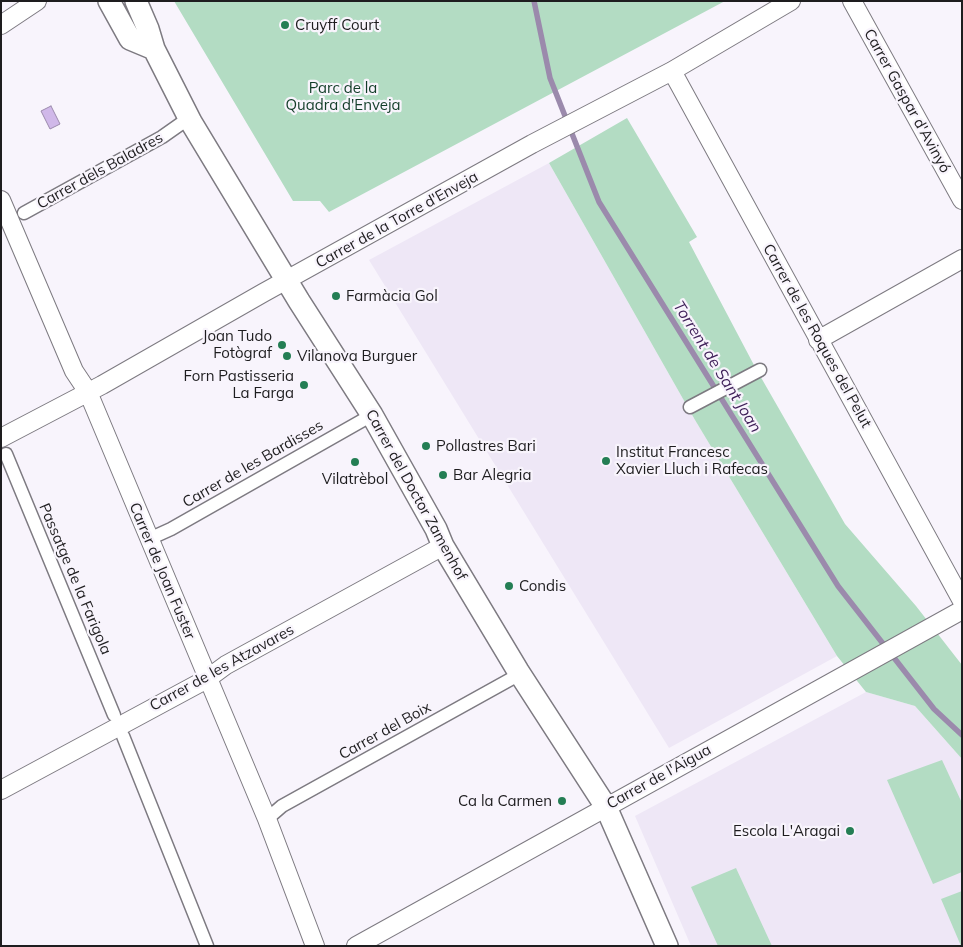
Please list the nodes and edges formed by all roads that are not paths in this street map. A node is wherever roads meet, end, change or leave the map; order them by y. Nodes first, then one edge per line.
1 (37, 1) edge
2 (109, 1) edge
3 (136, 1) edge
4 (791, 1) edge
5 (852, 1) edge
6 (1, 25) edge
7 (154, 49) junction
8 (672, 71) junction
9 (189, 118) junction
10 (962, 200) edge
11 (11, 210) edge
12 (962, 259) edge
13 (287, 281) junction
14 (818, 340) junction
15 (760, 370) dead end
16 (88, 392) junction
17 (690, 407) dead end
18 (372, 415) junction
19 (4, 446) edge
20 (149, 539) junction
21 (443, 546) junction
22 (962, 601) edge
23 (962, 610) edge
24 (520, 674) junction
25 (207, 679) junction
26 (114, 715) dead end
27 (123, 736) dead end
28 (1, 790) edge
29 (606, 807) junction
30 (267, 819) junction
31 (208, 946) edge
32 (315, 946) edge
33 (356, 946) edge
34 (667, 946) edge

1 - 6 street
2 - 7 street
3 - 7 street, Carrer del Doctor Zamenhof
4 - 8 street, Carrer de la Torre d'Enveja
5 - 10 street, Carrer Gaspar d'Avinyó
7 - 9 street, Carrer del Doctor Zamenhof
8 - 13 street, Carrer de la Torre d'Enveja
8 - 14 street, Carrer de les Roques del Pelut
9 - 11 street, Carrer dels Baladres
9 - 13 street, Carrer del Doctor Zamenhof
11 - 16 street, Carrer de Joan Fuster
12 - 14 street
13 - 16 street, Carrer de la Torre d'Enveja
13 - 18 street, Carrer del Doctor Zamenhof
14 - 22 street, Carrer de les Roques del Pelut
15 - 17 street
16 - 19 street, Carrer de la Torre d'Enveja
16 - 20 street, Carrer de Joan Fuster
18 - 20 street, Carrer de les Bardisses
18 - 21 street, Carrer del Doctor Zamenhof
19 - 26 street, Passatge de la Farigola
20 - 25 street, Carrer de Joan Fuster
21 - 24 street, Carrer del Doctor Zamenhof
21 - 25 street, Carrer de les Atzavares
23 - 29 street, Carrer de l'Aigua
24 - 29 street, Carrer del Doctor Zamenhof
24 - 30 street, Carrer del Boix
25 - 28 street, Carrer de les Atzavares
25 - 30 street, Carrer de Joan Fuster
27 - 31 street
29 - 33 street, Carrer de l'Aigua
29 - 34 street, Carrer del Doctor Zamenhof
30 - 32 street, Carrer de Joan Fuster

